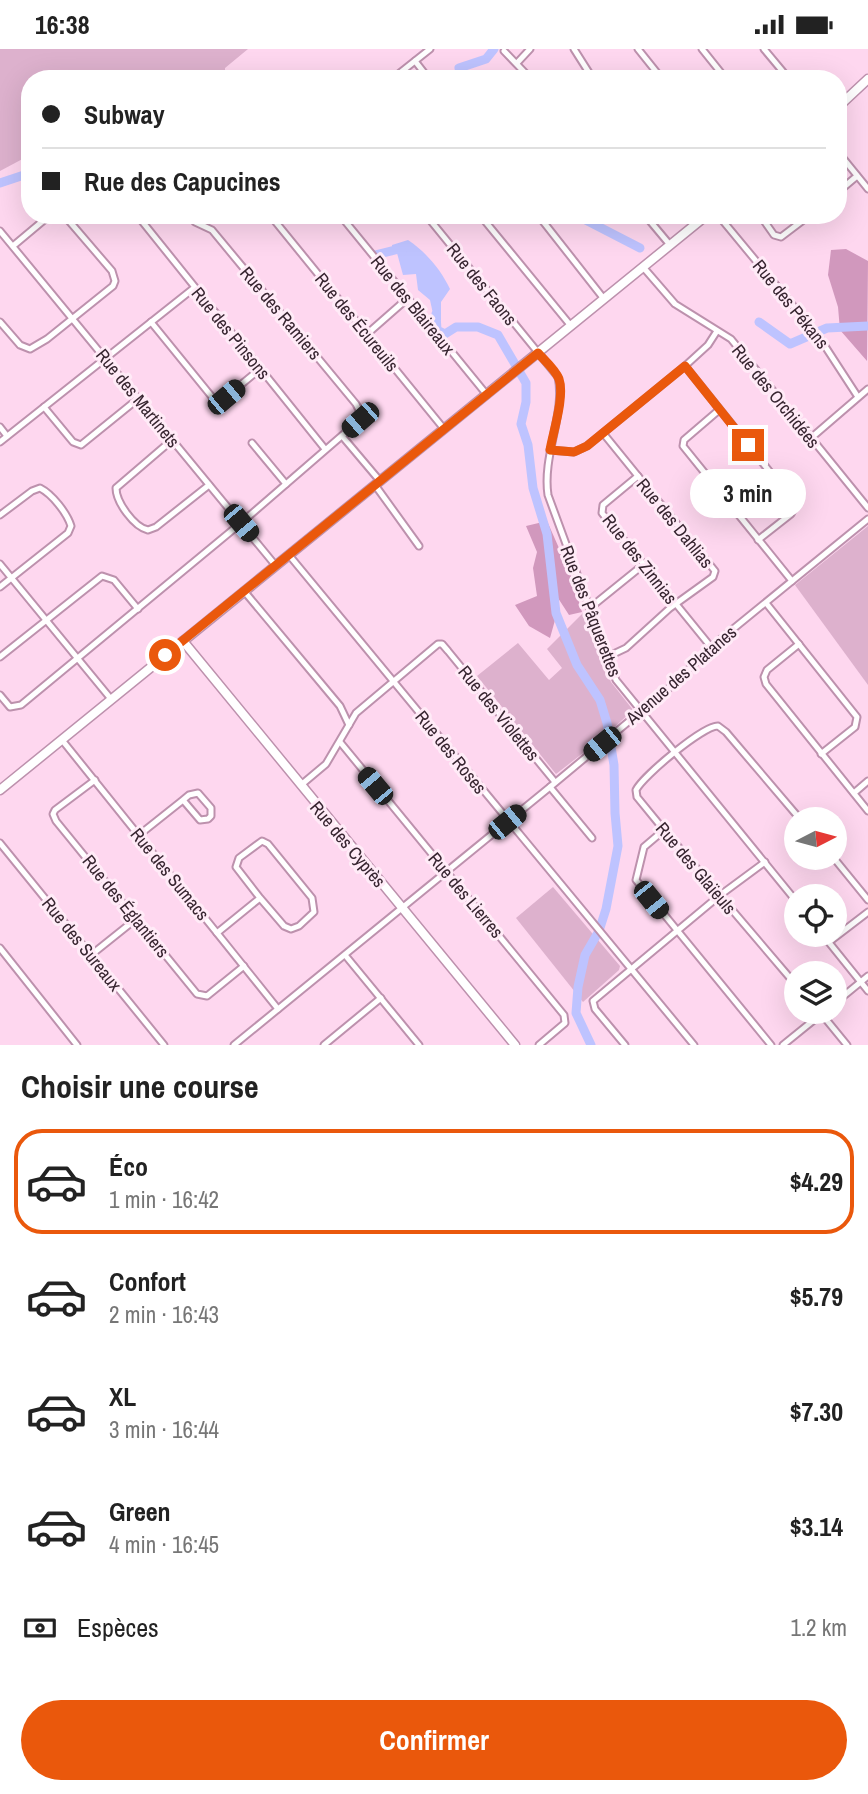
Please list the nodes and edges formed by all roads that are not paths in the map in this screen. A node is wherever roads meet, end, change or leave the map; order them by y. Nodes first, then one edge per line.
1 (430, 49) edge
2 (530, 49) edge
3 (574, 49) edge
4 (638, 49) edge
5 (702, 49) edge
6 (764, 49) edge
7 (504, 51) dead end
8 (415, 61) junction
9 (517, 63) junction
10 (404, 70) edge
11 (422, 70) edge
12 (523, 70) edge
13 (587, 70) edge
14 (655, 70) edge
15 (719, 70) edge
16 (782, 70) edge
17 (867, 82) edge
18 (847, 99) edge
19 (847, 163) edge
20 (857, 176) junction
21 (847, 184) edge
22 (868, 189) edge
23 (39, 224) edge
24 (72, 224) edge
25 (144, 224) edge
26 (199, 224) edge
27 (277, 224) edge
28 (347, 224) edge
29 (433, 224) edge
30 (487, 224) edge
31 (545, 224) edge
32 (652, 224) edge
33 (696, 224) edge
34 (725, 224) edge
35 (766, 224) edge
36 (798, 224) edge
37 (0, 231) edge
38 (670, 245) junction
39 (13, 246) junction
40 (643, 267) junction
41 (194, 288) junction
42 (408, 299) junction
43 (604, 299) junction
44 (72, 318) junction
45 (0, 322) edge
46 (151, 322) junction
47 (571, 326) junction
48 (717, 331) junction
49 (367, 334) junction
50 (538, 353) junction
51 (106, 358) junction
52 (685, 366) junction
53 (260, 369) junction
54 (868, 389) edge
55 (486, 395) junction
56 (858, 397) junction
57 (139, 398) junction
58 (44, 407) junction
59 (719, 410) junction
60 (0, 427) edge
61 (444, 429) junction
62 (603, 433) junction
63 (7, 436) junction
64 (342, 436) junction
65 (811, 438) junction
66 (172, 440) junction
67 (0, 442) edge
68 (252, 443) dead end
69 (325, 450) junction
70 (550, 450) junction
71 (638, 476) junction
72 (377, 483) junction
73 (286, 484) junction
74 (209, 485) junction
75 (868, 508) edge
76 (0, 515) edge
77 (868, 519) edge
78 (241, 523) junction
79 (758, 540) junction
80 (419, 546) dead end
81 (289, 555) junction
82 (0, 563) edge
83 (643, 565) junction
84 (276, 566) junction
85 (11, 578) junction
86 (792, 581) junction
87 (0, 587) edge
88 (244, 591) junction
89 (766, 603) junction
90 (676, 605) junction
91 (589, 606) junction
92 (138, 609) junction
93 (46, 620) junction
94 (183, 641) junction
95 (799, 644) junction
96 (711, 647) junction
97 (0, 657) edge
98 (607, 657) junction
99 (78, 660) junction
100 (394, 681) junction
101 (0, 695) edge
102 (111, 699) junction
103 (640, 711) junction
104 (349, 725) junction
105 (62, 740) junction
106 (340, 743) junction
107 (675, 754) junction
108 (821, 754) junction
109 (95, 780) junction
110 (868, 781) edge
111 (300, 785) junction
112 (553, 785) junction
113 (1, 787) edge
114 (854, 793) junction
115 (183, 800) junction
116 (790, 807) edge
117 (868, 811) edge
118 (507, 822) junction
119 (664, 829) junction
120 (139, 835) junction
121 (592, 838) dead end
122 (0, 843) edge
123 (765, 862) junction
124 (844, 870) edge
125 (447, 872) junction
126 (784, 886) edge
127 (719, 896) junction
128 (260, 898) junction
129 (868, 900) edge
130 (402, 909) junction
131 (868, 912) edge
132 (136, 919) junction
133 (847, 928) edge
134 (677, 931) junction
135 (217, 933) junction
136 (833, 947) edge
137 (0, 948) edge
138 (91, 955) junction
139 (345, 955) junction
140 (244, 966) junction
141 (631, 969) junction
142 (784, 971) edge
143 (868, 976) edge
144 (861, 982) junction
145 (868, 991) edge
146 (847, 993) edge
147 (381, 998) junction
148 (278, 1009) junction
149 (808, 1024) edge
150 (831, 1024) edge
151 (414, 1043) edge
152 (77, 1045) edge
153 (164, 1045) edge
154 (234, 1045) edge
155 (324, 1045) edge
156 (515, 1045) edge
157 (539, 1045) edge
158 (625, 1045) edge
159 (694, 1045) edge
160 (771, 1045) edge
161 (783, 1045) edge
162 (847, 1045) edge

1 - 8 street
2 - 9 street
3 - 13 street
4 - 14 street
5 - 15 street
6 - 16 street
7 - 9 street
8 - 10 street
8 - 11 street
9 - 12 street
17 - 18 main road
19 - 20 street
20 - 21 street
20 - 22 street
23 - 39 street
24 - 44 street
25 - 41 street, Rue des Pinsons
26 - 64 street, Rue des Ramiers
27 - 49 street, Rue des Écureuils
28 - 42 street, Rue des Blaireaux
29 - 50 street, Rue des Faons
30 - 47 street
31 - 43 street
32 - 38 street
33 - 38 main road
34 - 56 street, Rue des Pékans
35 - 36 street
37 - 39 street, Rue des Martinets
38 - 40 main road
39 - 44 street, Rue des Martinets
40 - 43 main road
40 - 48 street, Rue des Orchidées
41 - 46 street
41 - 53 street, Rue des Pinsons
42 - 49 street
42 - 55 street, Rue des Blaireaux
43 - 47 main road
44 - 45 street
44 - 51 street, Rue des Martinets
46 - 51 street
46 - 53 street
47 - 50 main road
48 - 52 street
48 - 65 street, Rue des Orchidées
49 - 61 street, Rue des Écureuils
50 - 55 main road
50 - 70 street, Rue des Pâquerettes
51 - 57 street, Rue des Martinets
51 - 58 street
52 - 59 street
52 - 62 street
53 - 69 street, Rue des Pinsons
54 - 56 street
55 - 61 main road
56 - 65 street
57 - 58 street
57 - 66 street, Rue des Martinets
58 - 63 street
59 - 79 street
59 - 79 street
60 - 63 street
61 - 72 main road
62 - 70 street
62 - 71 street, Rue des Dahlias
63 - 67 street
64 - 69 street
64 - 72 street
65 - 75 street, Rue des Orchidées
66 - 74 street, Rue des Martinets
66 - 74 street
68 - 73 street
69 - 73 street
70 - 91 street, Rue des Pâquerettes
71 - 83 street, Rue des Zinnias
71 - 90 street, Rue des Dahlias
72 - 80 street
72 - 81 main road
73 - 78 street
74 - 78 street, Rue des Martinets
76 - 85 street
77 - 86 street, Avenue des Platanes
78 - 84 street, Rue des Martinets
78 - 92 street
79 - 86 street
81 - 84 main road
81 - 100 street, Rue des Roses
82 - 85 street
83 - 90 street, Rue des Zinnias
83 - 91 street
84 - 88 main road
85 - 87 street
85 - 93 street
86 - 89 street, Avenue des Platanes
88 - 94 main road
88 - 104 street
89 - 95 street
89 - 96 street, Avenue des Platanes
90 - 96 street, Rue des Zinnias
90 - 98 street
91 - 98 street, Rue des Pâquerettes
92 - 93 street
92 - 99 street
93 - 97 street
93 - 99 street
94 - 102 main road
94 - 111 main road, Rue des Cyprès
95 - 108 street
95 - 108 street
96 - 103 street, Avenue des Platanes
98 - 103 street, Rue des Pâquerettes
99 - 101 street
99 - 102 street
100 - 104 street
100 - 112 street, Rue des Violettes
100 - 118 street, Rue des Roses
102 - 105 main road
103 - 107 street, Rue des Pâquerettes
103 - 112 street, Avenue des Platanes
104 - 106 street
105 - 109 street, Rue des Sumacs
105 - 113 main road
106 - 111 street
106 - 125 street, Rue des Lierres
107 - 116 street
107 - 119 street, Rue des Glaïeuls
107 - 123 street, Rue des Pâquerettes
108 - 114 street
109 - 120 street, Rue des Sumacs
109 - 132 street, Rue des Églantiers
110 - 114 street
111 - 130 main road, Rue des Cyprès
112 - 118 street, Avenue des Platanes
112 - 121 street, Rue des Violettes
114 - 117 street
115 - 115 street
115 - 120 street
118 - 125 street, Avenue des Platanes
118 - 141 street, Rue des Roses
119 - 127 street, Rue des Glaïeuls
119 - 134 street
120 - 135 street, Rue des Sumacs
122 - 138 street, Rue des Sureaux
123 - 126 street, Rue des Pâquerettes
123 - 127 street
124 - 129 street
125 - 130 street, Avenue des Platanes
125 - 157 street, Rue des Lierres
127 - 134 street
127 - 142 street, Rue des Glaïeuls
128 - 128 street
128 - 135 street
130 - 139 street, Avenue des Platanes
130 - 156 main road, Rue des Cyprès
131 - 133 street
132 - 138 street
132 - 140 street, Rue des Églantiers
134 - 141 street
134 - 160 street
135 - 140 street, Rue des Sumacs
136 - 144 street
137 - 152 street
138 - 153 street, Rue des Sureaux
139 - 147 street
139 - 148 street, Avenue des Platanes
140 - 148 street, Rue des Sumacs
141 - 158 street
141 - 159 street, Rue des Roses
143 - 144 street
144 - 145 street
144 - 146 street
147 - 151 street
147 - 155 street
148 - 154 street, Avenue des Platanes
149 - 161 street
150 - 162 street

